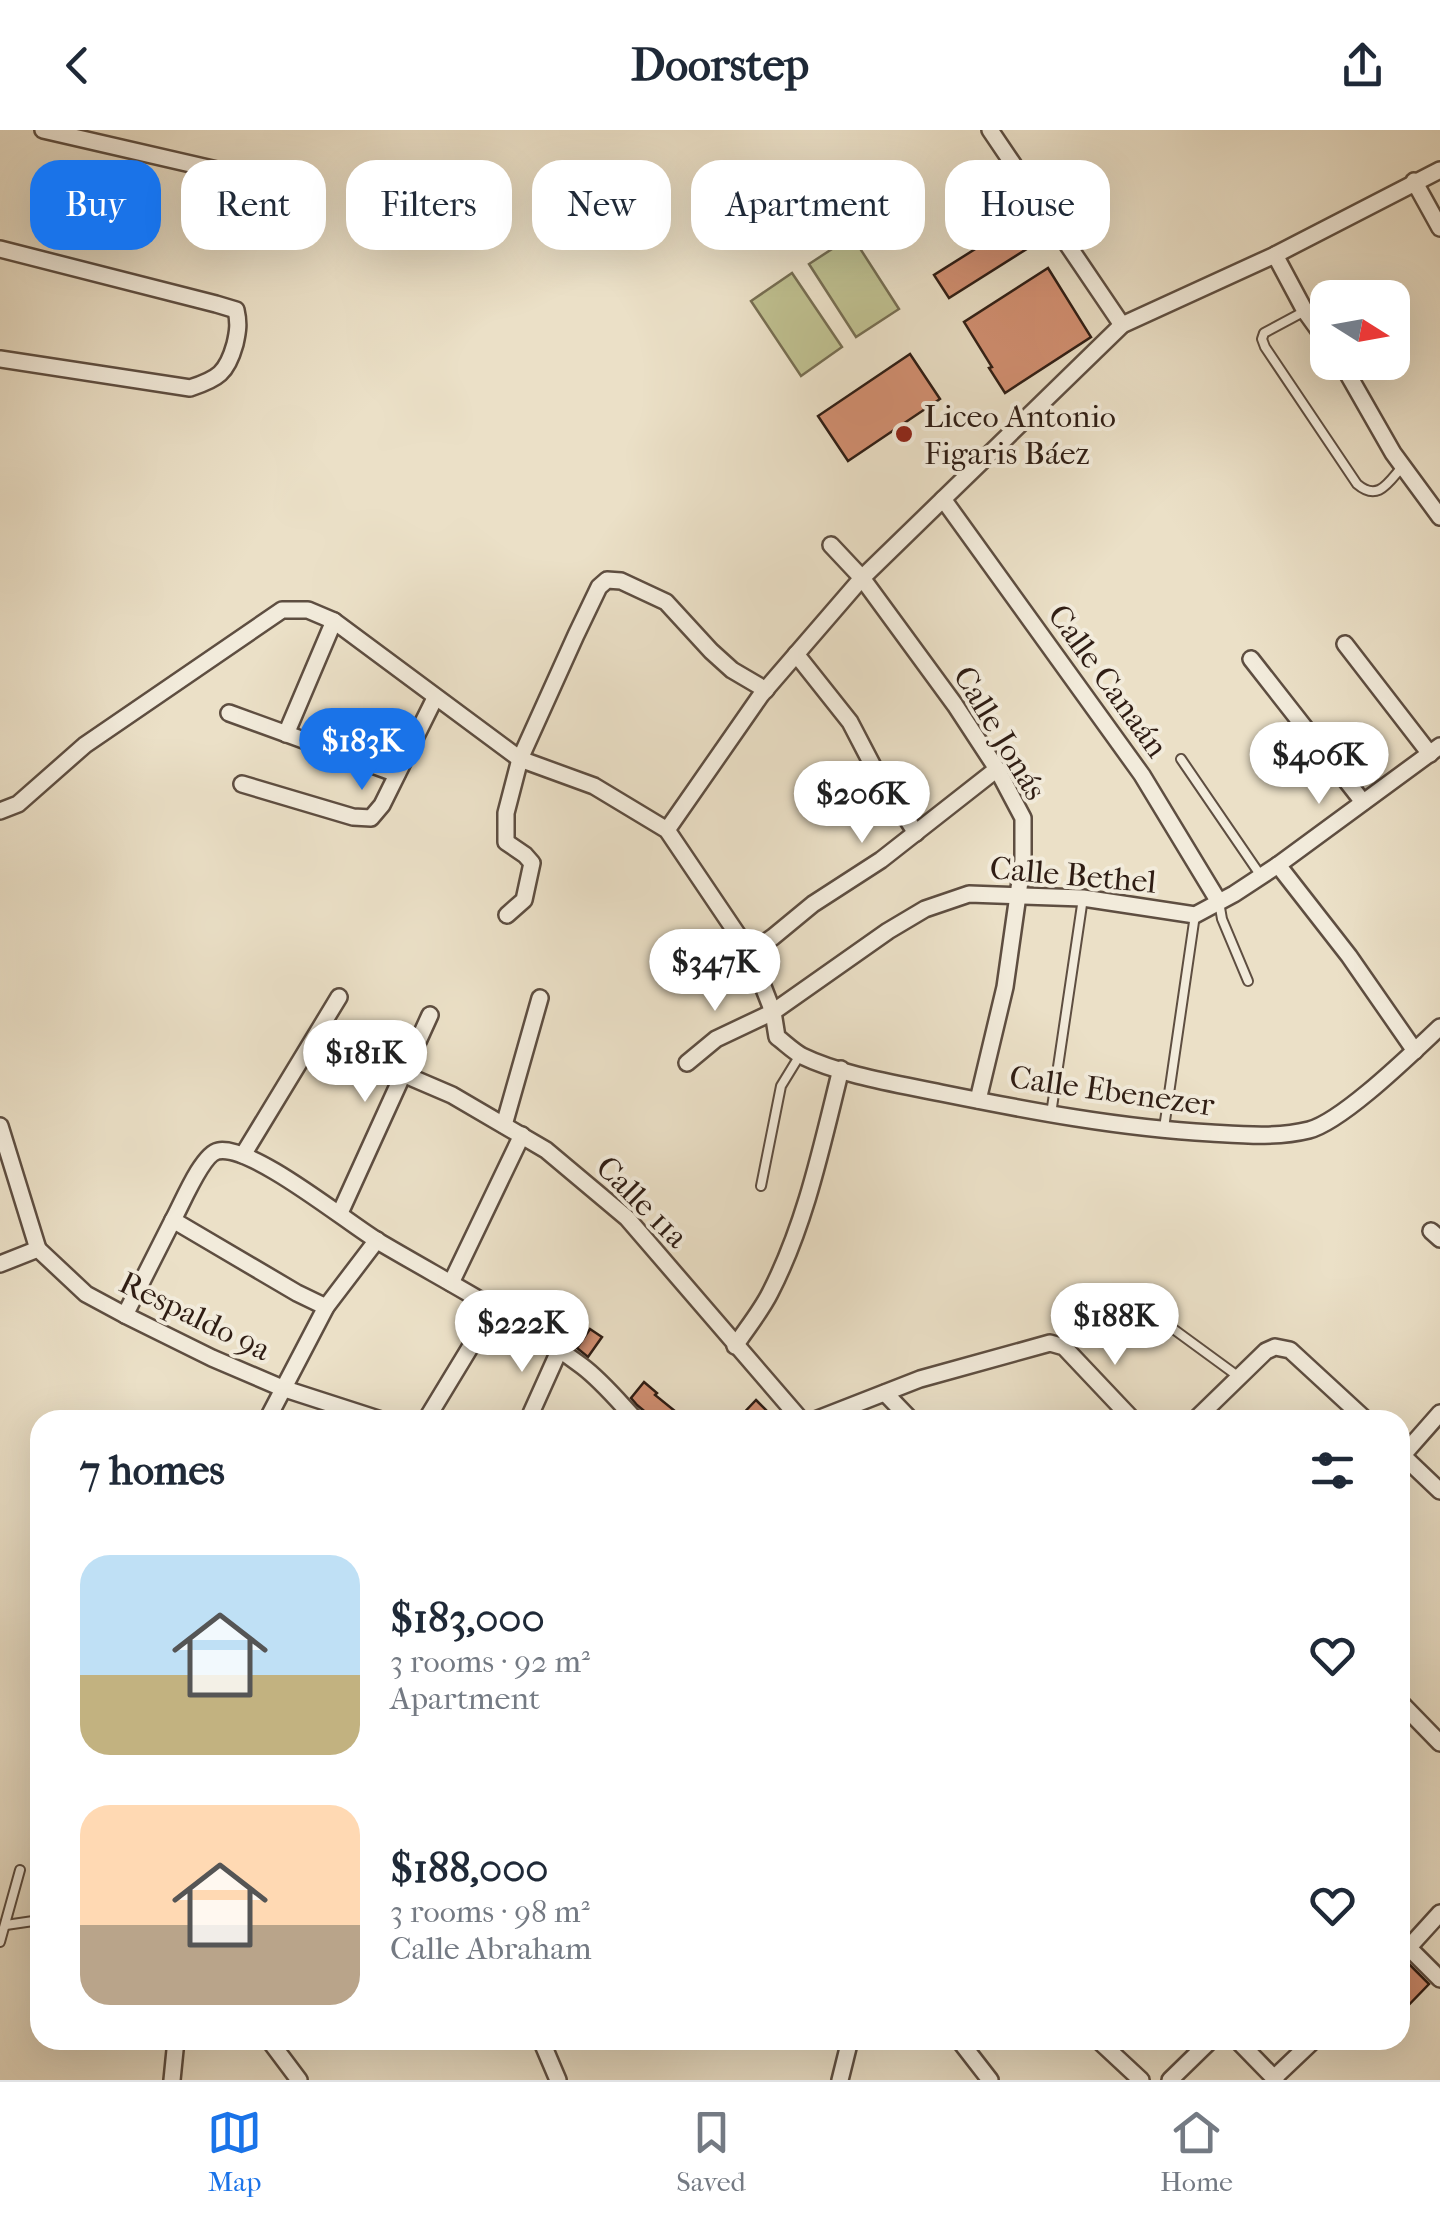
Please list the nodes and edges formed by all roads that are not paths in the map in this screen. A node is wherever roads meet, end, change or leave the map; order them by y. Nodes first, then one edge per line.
1 (43, 130) edge
2 (990, 130) edge
3 (181, 162) edge
4 (1440, 170) edge
5 (1414, 181) junction
6 (1440, 228) edge
7 (0, 250) edge
8 (1274, 254) junction
9 (1305, 311) junction
10 (1310, 318) edge
11 (1122, 326) junction
12 (0, 358) edge
13 (1352, 380) edge
14 (1403, 467) junction
15 (1440, 486) edge
16 (943, 499) junction
17 (1426, 500) junction
18 (1440, 517) edge
19 (831, 544) dead end
20 (862, 578) junction
21 (334, 621) junction
22 (1344, 644) dead end
23 (796, 654) junction
24 (1251, 659) dead end
25 (766, 690) junction
26 (436, 698) junction
27 (228, 714) dead end
28 (286, 734) junction
29 (1435, 750) edge
30 (520, 758) junction
31 (1182, 760) dead end
32 (996, 769) junction
33 (397, 774) junction
34 (242, 784) dead end
35 (1363, 802) junction
36 (0, 810) edge
37 (666, 830) junction
38 (916, 833) junction
39 (1278, 864) junction
40 (1261, 876) junction
41 (1018, 894) junction
42 (1083, 898) junction
43 (1219, 902) junction
44 (507, 915) dead end
45 (1196, 915) junction
46 (750, 953) junction
47 (1248, 981) dead end
48 (338, 997) dead end
49 (540, 998) dead end
50 (773, 1012) junction
51 (430, 1015) dead end
52 (1440, 1028) edge
53 (1415, 1051) junction
54 (800, 1055) junction
55 (687, 1063) dead end
56 (841, 1069) junction
57 (404, 1074) junction
58 (978, 1100) junction
59 (1051, 1114) junction
60 (0, 1126) edge
61 (504, 1126) junction
62 (1164, 1130) junction
63 (522, 1135) junction
64 (243, 1155) junction
65 (761, 1186) dead end
66 (340, 1213) junction
67 (173, 1220) junction
68 (376, 1240) junction
69 (38, 1249) junction
70 (0, 1264) edge
71 (452, 1283) junction
72 (326, 1307) junction
73 (494, 1308) junction
74 (1146, 1309) dead end
75 (125, 1315) junction
76 (736, 1346) junction
77 (560, 1351) junction
78 (1239, 1377) junction
79 (282, 1388) junction
80 (886, 1393) junction
81 (271, 1410) edge
82 (350, 1410) edge
83 (432, 1410) edge
84 (533, 1410) edge
85 (626, 1410) edge
86 (792, 1410) edge
87 (841, 1410) edge
88 (902, 1410) edge
89 (1123, 1410) edge
90 (1205, 1410) edge
91 (1355, 1410) edge
92 (1440, 1413) edge
93 (1410, 1445) edge
94 (1410, 1463) edge
95 (1440, 1491) edge
96 (1410, 1712) edge
97 (1440, 1743) edge
98 (20, 1870) dead end
99 (1440, 1913) edge
100 (30, 1921) edge
101 (6, 1925) junction
102 (1410, 1941) edge
103 (0, 1942) edge
104 (1410, 1954) edge
105 (1440, 1978) edge
106 (175, 2050) edge
107 (277, 2050) edge
108 (545, 2050) edge
109 (848, 2050) edge
110 (967, 2050) edge
111 (1109, 2050) edge
112 (1201, 2050) edge
113 (1247, 2050) edge
114 (1304, 2050) edge
115 (1275, 2079) edge
116 (172, 2080) edge
117 (298, 2080) edge
118 (558, 2080) edge
119 (840, 2080) edge
120 (990, 2080) edge
121 (1141, 2080) edge
122 (1170, 2080) edge

1 - 3 street
2 - 11 street
4 - 5 street
5 - 6 street
5 - 8 street
7 - 12 street
8 - 9 street
8 - 11 street
9 - 10 street
9 - 14 lane
11 - 16 street
13 - 14 street
14 - 17 street
15 - 17 street
16 - 20 street
16 - 43 street, Calle Canaán
17 - 18 street
19 - 20 street, Calle Jonás
20 - 23 street
20 - 32 street, Calle Jonás
21 - 26 street
21 - 28 street
21 - 36 street
22 - 29 street
23 - 25 street
23 - 38 street
24 - 35 street
25 - 30 street
25 - 37 street
26 - 30 street
26 - 33 street
27 - 28 street
28 - 33 street
29 - 35 street, Calle Bethel
30 - 37 street
30 - 44 street
31 - 40 lane
32 - 38 street
32 - 41 street, Calle Jonás
33 - 34 street
35 - 39 street, Calle Bethel
37 - 46 street
38 - 46 street
39 - 40 street, Calle Bethel
39 - 53 street
40 - 43 street, Calle Bethel
41 - 42 street, Calle Bethel
41 - 50 street, Calle Bethel
41 - 58 street, Calle Jonás
42 - 45 street, Calle Bethel
42 - 59 lane
43 - 45 street, Calle Bethel
43 - 47 lane
45 - 62 lane
46 - 50 street
48 - 64 street
49 - 61 street
50 - 54 street
50 - 55 street, Calle Bethel
51 - 57 street
52 - 53 street, Calle Ebenezer
53 - 62 street, Calle Ebenezer
54 - 56 street, Calle Ebenezer
54 - 65 lane
56 - 58 street, Calle Ebenezer
56 - 76 street
57 - 61 street, Calle 11a
57 - 66 street
58 - 59 street, Calle Ebenezer
59 - 62 street, Calle Ebenezer
60 - 69 street
61 - 63 street, Calle 11a
63 - 71 street
63 - 76 street, Calle 11a
64 - 66 street
64 - 67 street
66 - 68 street
67 - 72 street
67 - 75 street
68 - 71 street
68 - 72 street
69 - 70 street
69 - 75 street, Respaldo 9a
71 - 73 street
72 - 79 street
73 - 77 street
73 - 83 street
74 - 78 lane
75 - 79 street, Respaldo 9a
76 - 86 street, Calle 11a
77 - 84 street
77 - 85 street
78 - 90 street
78 - 91 street
79 - 81 street
79 - 82 street, Respaldo 9a
80 - 87 street
80 - 88 street
80 - 89 street
92 - 93 street
94 - 95 street
96 - 97 street
98 - 101 lane
99 - 102 street
100 - 101 lane
101 - 103 lane
104 - 105 street
106 - 116 street
107 - 117 street
108 - 118 street
109 - 119 street
110 - 120 street
111 - 121 street
112 - 122 street
113 - 115 street
114 - 115 street

